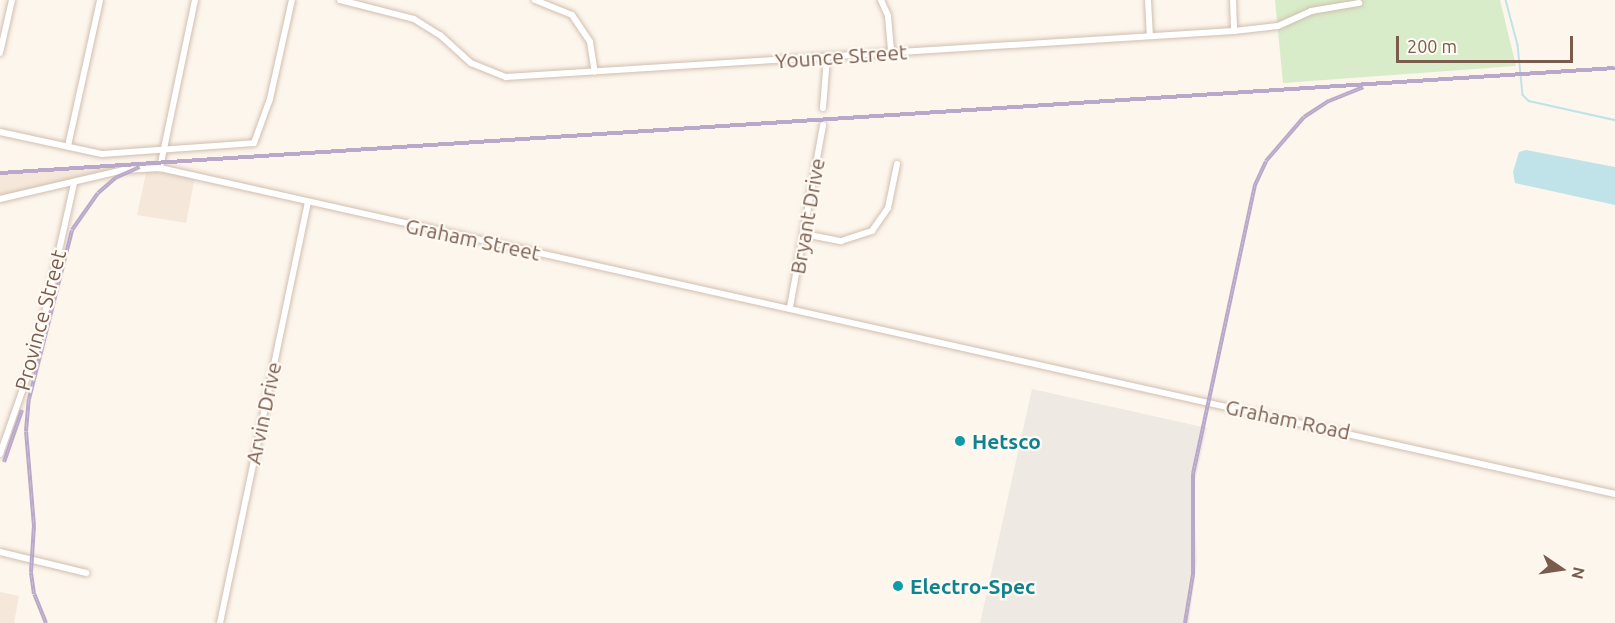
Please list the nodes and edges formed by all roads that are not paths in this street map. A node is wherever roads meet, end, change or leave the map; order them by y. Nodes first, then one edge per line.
1 (12, 0) edge
2 (100, 0) edge
3 (195, 0) edge
4 (292, 0) edge
5 (340, 0) edge
6 (378, 0) edge
7 (535, 0) edge
8 (881, 0) edge
9 (1148, 0) edge
10 (1233, 0) edge
11 (1359, 3) dead end
12 (377, 8) junction
13 (1234, 31) junction
14 (1150, 35) junction
15 (891, 52) junction
16 (0, 53) edge
17 (827, 57) junction
18 (595, 72) junction
19 (824, 108) dead end
20 (823, 125) dead end
21 (0, 132) edge
22 (68, 146) junction
23 (164, 147) junction
24 (897, 164) dead end
25 (160, 168) junction
26 (74, 184) junction
27 (0, 198) edge
28 (308, 203) junction
29 (804, 234) junction
30 (790, 308) junction
31 (969, 348) joint
32 (0, 454) edge
33 (1615, 488) edge
34 (1607, 490) junction
35 (1615, 494) edge
36 (0, 552) edge
37 (86, 573) dead end
38 (220, 623) edge

1 - 16 street
2 - 22 street
3 - 23 street
4 - 23 street
5 - 12 street, Younce Street
6 - 12 street
7 - 18 street
8 - 15 street
9 - 14 street
10 - 13 street
11 - 13 street, Younce Street
12 - 18 street, Younce Street
13 - 14 street, Younce Street
14 - 15 street, Younce Street
15 - 17 street, Younce Street
17 - 18 street, Younce Street
17 - 19 street
20 - 29 street, Bryant Drive
21 - 22 street
22 - 23 street
23 - 25 street
24 - 29 street
25 - 26 street, Graham Street
25 - 28 street, Graham Street
26 - 27 street, Graham Street
26 - 32 street, Province Street
28 - 30 street, Graham Street
28 - 38 street, Arvin Drive
29 - 30 street, Bryant Drive
30 - 31 street, Graham Street
31 - 34 street, Graham Road
33 - 34 street, Graham Road
34 - 35 street, Graham Road
36 - 37 street

